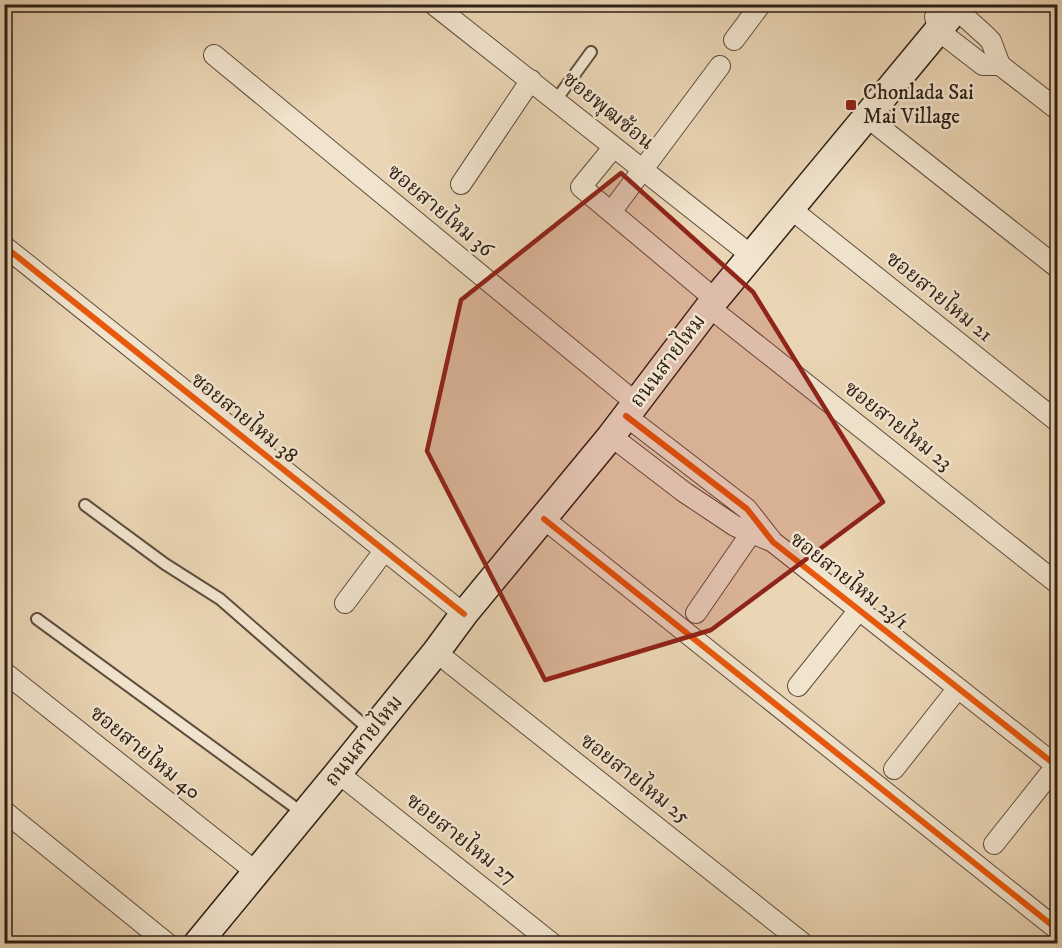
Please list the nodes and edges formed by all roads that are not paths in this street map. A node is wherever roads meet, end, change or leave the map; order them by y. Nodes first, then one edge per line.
1 (433, 4) edge
2 (761, 4) edge
3 (947, 6) edge
4 (939, 31) junction
5 (734, 40) dead end
6 (591, 52) dead end
7 (214, 55) dead end
8 (1000, 65) junction
9 (720, 66) dead end
10 (531, 80) junction
11 (556, 100) junction
12 (1058, 110) edge
13 (867, 117) junction
14 (613, 148) junction
15 (644, 170) junction
16 (461, 184) dead end
17 (791, 210) junction
18 (611, 212) junction
19 (4, 246) edge
20 (752, 256) junction
21 (1058, 268) edge
22 (713, 303) junction
23 (624, 418) junction
24 (1058, 422) edge
25 (85, 505) dead end
26 (543, 519) junction
27 (754, 528) junction
28 (384, 551) junction
29 (1058, 584) edge
30 (345, 603) dead end
31 (859, 610) junction
32 (696, 613) dead end
33 (464, 614) junction
34 (37, 619) dead end
35 (436, 652) junction
36 (4, 672) edge
37 (798, 686) dead end
38 (958, 688) junction
39 (371, 731) junction
40 (1057, 766) edge
41 (894, 769) dead end
42 (338, 773) junction
43 (4, 811) edge
44 (304, 814) junction
45 (994, 844) dead end
46 (256, 872) junction
47 (1058, 930) edge
48 (200, 942) edge
49 (168, 944) edge
50 (553, 944) edge
51 (804, 944) edge

1 - 10 street, ซอยพุฒซ้อน
2 - 5 street
3 - 4 main road, ถนนสายไหม
3 - 8 street
4 - 8 street
4 - 13 main road, ถนนสายไหม
6 - 11 lane
7 - 23 street, ซอยสายไหม 36
8 - 12 street
9 - 15 street
10 - 11 street, ซอยพุฒซ้อน
10 - 16 street
11 - 14 street, ซอยพุฒซ้อน
13 - 17 main road, ถนนสายไหม
13 - 21 street
14 - 15 street, ซอยพุฒซ้อน
14 - 18 street, ซอยสายไหม 23
15 - 18 street
15 - 20 street, ซอยพุฒซ้อน
17 - 20 main road, ถนนสายไหม
17 - 24 street, ซอยสายไหม 21
18 - 22 street, ซอยสายไหม 23
19 - 28 street, ซอยสายไหม 38
20 - 22 main road, ถนนสายไหม
22 - 23 main road, ถนนสายไหม
22 - 29 street, ซอยสายไหม 23
23 - 26 main road, ถนนสายไหม
23 - 27 street, ซอยสายไหม 23/1
25 - 39 lane
26 - 33 main road, ถนนสายไหม
26 - 47 street
27 - 31 street, ซอยสายไหม 23/1
27 - 32 street
28 - 30 street
28 - 33 street, ซอยสายไหม 38
31 - 37 street
31 - 38 street, ซอยสายไหม 23/1
33 - 35 main road, ถนนสายไหม
34 - 44 lane
35 - 39 main road, ถนนสายไหม
35 - 51 street, ซอยสายไหม 25
36 - 46 street, ซอยสายไหม 40
38 - 40 street, ซอยสายไหม 23/1
38 - 41 street
39 - 42 main road, ถนนสายไหม
40 - 45 street
42 - 44 main road, ถนนสายไหม
42 - 50 street, ซอยสายไหม 27
43 - 49 street
44 - 46 main road, ถนนสายไหม
46 - 48 main road, ถนนสายไหม

